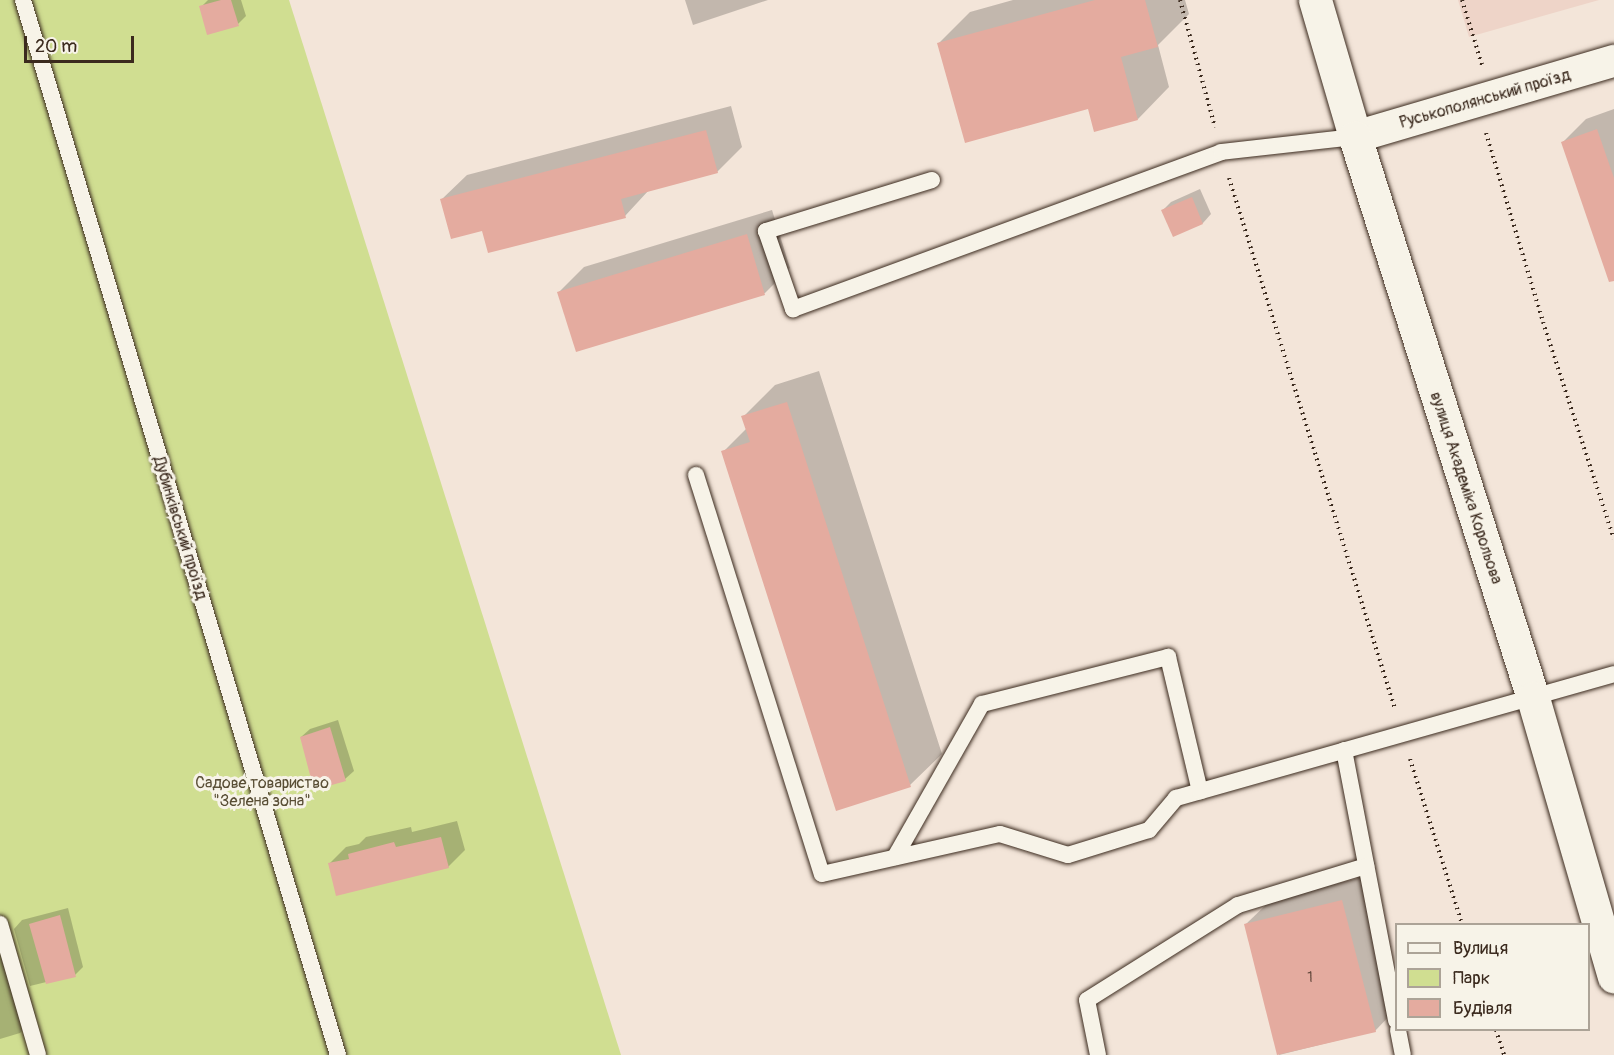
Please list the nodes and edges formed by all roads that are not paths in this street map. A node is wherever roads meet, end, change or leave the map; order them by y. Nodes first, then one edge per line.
1 (23, 0) edge
2 (1315, 0) edge
3 (1614, 62) edge
4 (1355, 137) junction
5 (932, 180) dead end
6 (696, 475) dead end
7 (1614, 674) edge
8 (1533, 698) junction
9 (1344, 750) junction
10 (1200, 791) junction
11 (895, 857) junction
12 (1366, 866) junction
13 (1606, 923) edge
14 (0, 924) edge
15 (1614, 976) edge
16 (1395, 1016) edge
17 (1398, 1031) edge
18 (38, 1055) edge
19 (338, 1055) edge
20 (1098, 1055) edge
21 (1403, 1055) edge

1 - 19 lane, Дубинківський проїзд
2 - 4 street, вулиця Академіка Корольова
3 - 4 street, Руськополянський проїзд
4 - 5 lane
4 - 8 street, вулиця Академіка Корольова
6 - 11 lane
7 - 8 lane
8 - 9 lane
8 - 13 street, вулиця Академіка Корольова
9 - 10 lane
9 - 12 lane
10 - 11 lane
10 - 11 lane
12 - 16 lane
12 - 20 lane
13 - 15 street, вулиця Академіка Корольова
14 - 18 lane
17 - 21 lane

